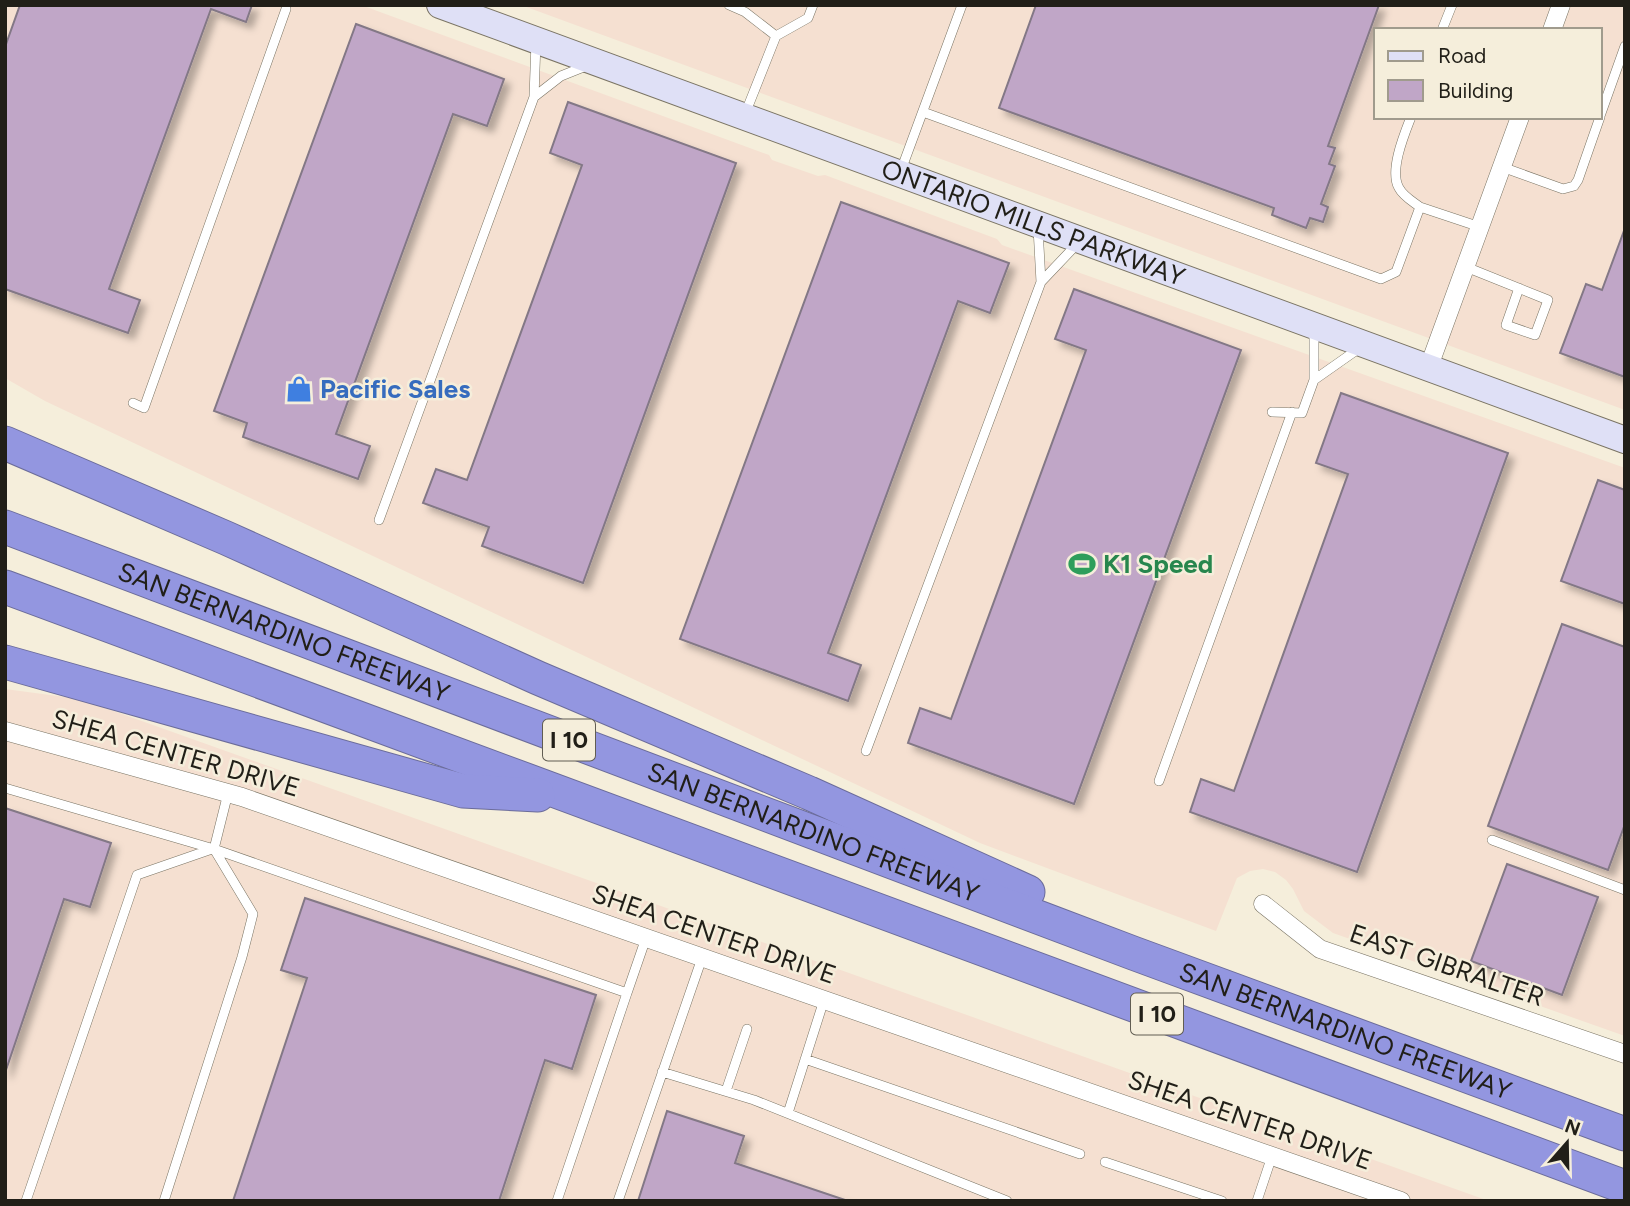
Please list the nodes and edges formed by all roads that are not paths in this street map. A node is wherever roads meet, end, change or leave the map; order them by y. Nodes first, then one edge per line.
1 (440, 5) edge
2 (729, 5) edge
3 (813, 5) edge
4 (962, 5) edge
5 (1452, 5) edge
6 (1561, 5) edge
7 (286, 9) dead end
8 (1443, 28) edge
9 (1553, 28) edge
10 (776, 36) junction
11 (536, 40) junction
12 (1625, 46) edge
13 (594, 62) junction
14 (534, 97) junction
15 (1602, 111) edge
16 (923, 112) junction
17 (744, 117) junction
18 (1410, 119) edge
19 (1519, 119) edge
20 (1599, 119) edge
21 (1502, 167) junction
22 (899, 174) junction
23 (1420, 207) junction
24 (1037, 225) junction
25 (1480, 227) junction
26 (1080, 241) junction
27 (1466, 267) junction
28 (1041, 282) junction
29 (1519, 288) junction
30 (1314, 326) junction
31 (1364, 345) junction
32 (1428, 369) junction
33 (1314, 380) junction
34 (133, 403) dead end
35 (1272, 412) dead end
36 (1292, 412) junction
37 (5, 424) edge
38 (1625, 440) edge
39 (5, 443) edge
40 (379, 520) dead end
41 (5, 527) edge
42 (226, 538) junction
43 (5, 587) edge
44 (5, 662) edge
45 (5, 731) edge
46 (866, 751) dead end
47 (1159, 781) dead end
48 (5, 788) edge
49 (229, 793) junction
50 (569, 796) junction
51 (1493, 840) dead end
52 (214, 849) junction
53 (1625, 890) edge
54 (1263, 904) dead end
55 (646, 938) junction
56 (1133, 953) junction
57 (702, 958) junction
58 (627, 993) junction
59 (824, 1000) junction
60 (747, 1029) dead end
61 (1625, 1054) edge
62 (805, 1059) junction
63 (662, 1072) junction
64 (726, 1091) junction
65 (788, 1113) junction
66 (1625, 1134) edge
67 (1080, 1154) dead end
68 (1272, 1156) junction
69 (1105, 1162) dead end
70 (1625, 1187) edge
71 (26, 1201) edge
72 (164, 1201) edge
73 (557, 1201) edge
74 (618, 1201) edge
75 (1007, 1201) edge
76 (1222, 1201) edge
77 (1257, 1201) edge
78 (1401, 1201) edge

1 - 11 main road, ONTARIO MILLS PARKWAY
2 - 10 lane
3 - 10 lane
4 - 16 lane
5 - 8 lane
6 - 9 street
7 - 34 lane
10 - 17 lane
11 - 13 main road, ONTARIO MILLS PARKWAY
11 - 14 lane
12 - 15 lane
13 - 14 lane
13 - 17 main road, ONTARIO MILLS PARKWAY
14 - 40 lane
16 - 22 lane
16 - 23 lane
17 - 22 main road, ONTARIO MILLS PARKWAY
18 - 23 lane
19 - 21 street
20 - 21 lane
21 - 25 street
22 - 24 main road, ONTARIO MILLS PARKWAY
23 - 25 lane
24 - 26 main road, ONTARIO MILLS PARKWAY
24 - 28 lane
25 - 27 street
26 - 28 lane
26 - 30 main road, ONTARIO MILLS PARKWAY
27 - 29 lane
27 - 32 street
28 - 46 lane
29 - 29 lane
30 - 31 main road, ONTARIO MILLS PARKWAY
30 - 33 lane
31 - 32 main road, ONTARIO MILLS PARKWAY
31 - 33 lane
32 - 38 main road, ONTARIO MILLS PARKWAY
33 - 36 lane
35 - 36 lane
36 - 47 lane
37 - 42 highway
39 - 42 highway
41 - 56 highway, SAN BERNARDINO FREEWAY / I 10
42 - 56 highway
43 - 50 highway, SAN BERNARDINO FREEWAY / I 10
44 - 50 highway
45 - 49 street, SHEA CENTER DRIVE
48 - 52 lane
49 - 52 lane
49 - 55 street, SHEA CENTER DRIVE
50 - 70 highway, SAN BERNARDINO FREEWAY / I 10
51 - 53 lane
52 - 58 lane
52 - 71 lane
52 - 72 lane
54 - 61 street, EAST GIBRALTER
55 - 57 street, SHEA CENTER DRIVE
55 - 58 lane
56 - 66 highway, SAN BERNARDINO FREEWAY / I 10
57 - 59 street, SHEA CENTER DRIVE
57 - 63 lane
58 - 73 lane
59 - 62 lane
59 - 68 street, SHEA CENTER DRIVE
60 - 64 lane
62 - 65 lane
62 - 67 lane
63 - 64 lane
63 - 74 lane
64 - 65 lane
65 - 75 lane
68 - 77 lane
68 - 78 street, SHEA CENTER DRIVE
69 - 76 lane

